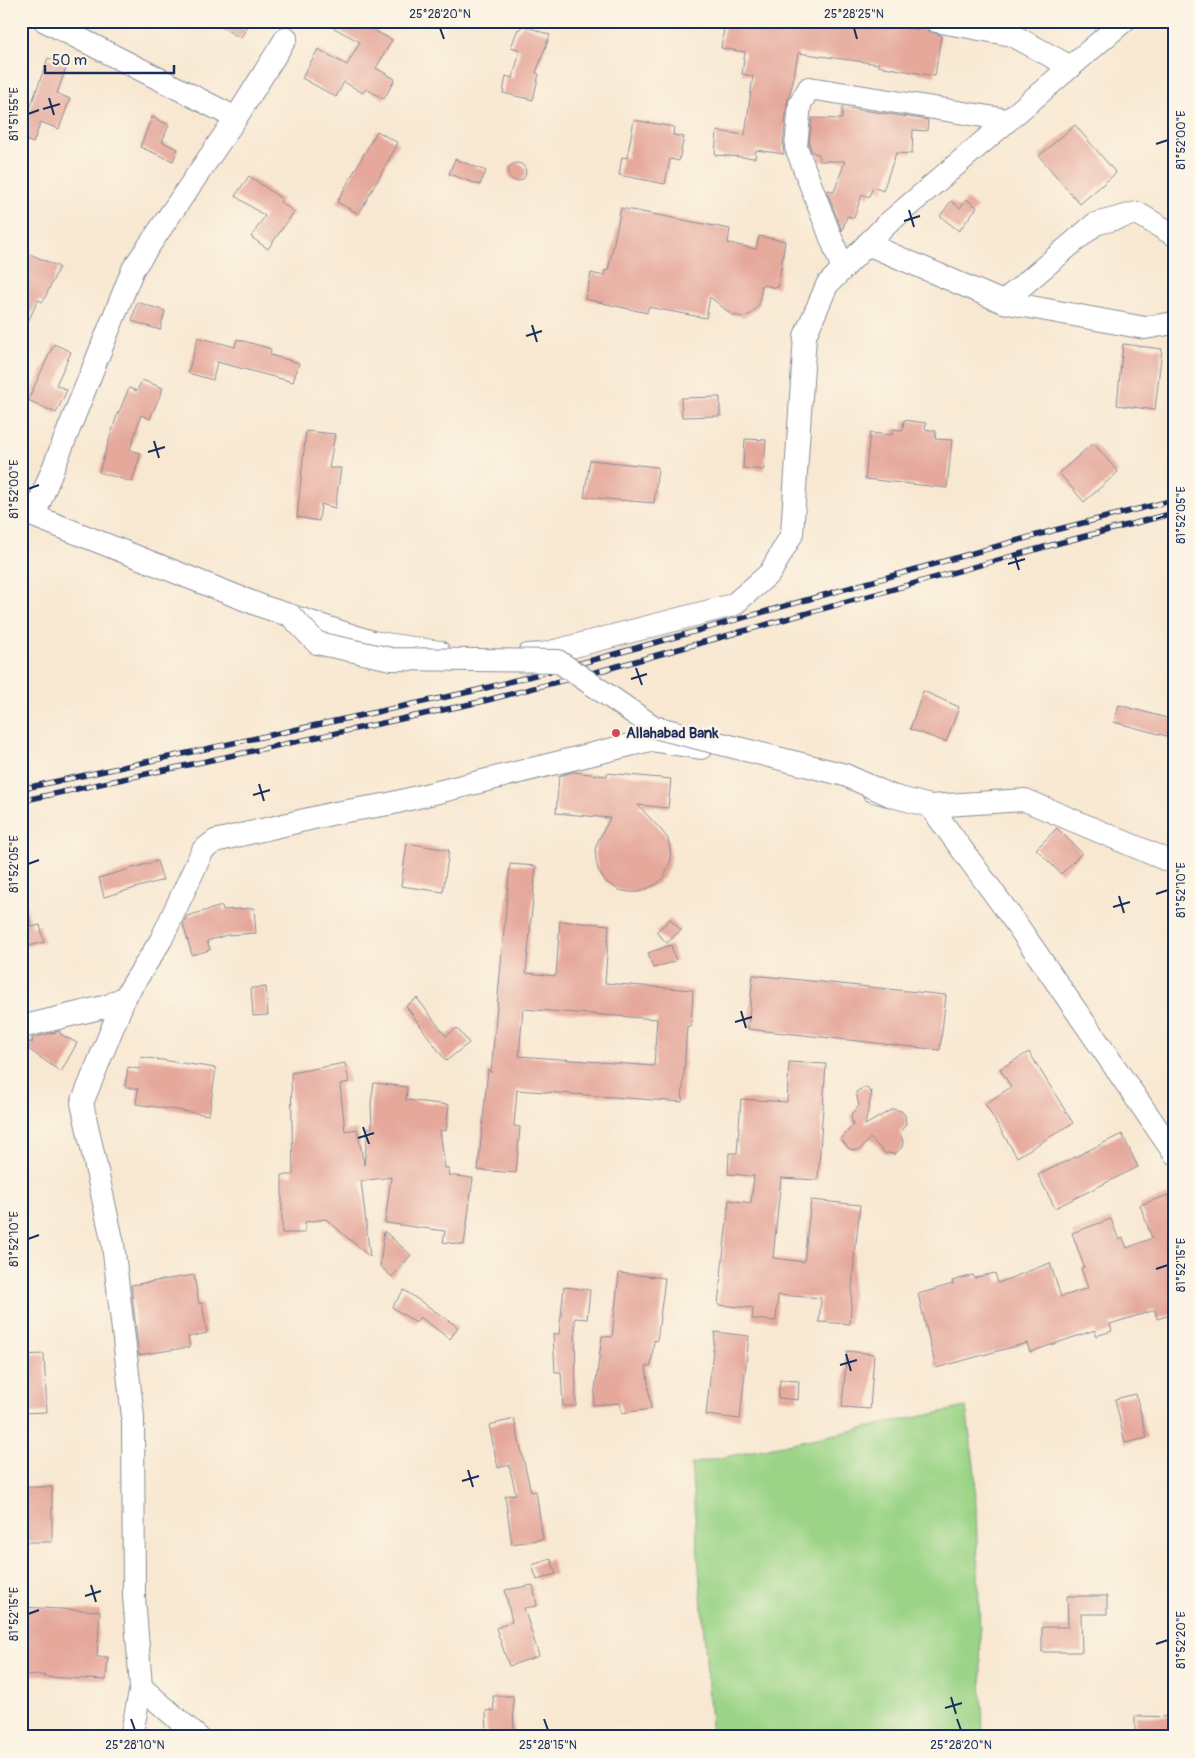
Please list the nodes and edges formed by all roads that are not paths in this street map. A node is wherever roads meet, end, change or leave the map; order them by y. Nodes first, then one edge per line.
1 (45, 21) edge
2 (936, 21) edge
3 (1124, 21) edge
4 (286, 38) dead end
5 (1071, 67) junction
6 (236, 118) junction
7 (1008, 120) junction
8 (1174, 235) edge
9 (867, 244) junction
10 (843, 269) junction
11 (1003, 302) junction
12 (1174, 323) edge
13 (27, 513) edge
14 (290, 615) junction
15 (892, 796) junction
16 (930, 806) junction
17 (1174, 864) edge
18 (125, 997) junction
19 (21, 1027) edge
20 (1174, 1153) edge
21 (141, 1687) junction
22 (131, 1737) edge
23 (198, 1737) edge

1 - 6 street
2 - 5 street
3 - 5 street
4 - 6 street
5 - 7 street
6 - 13 street
7 - 9 street
7 - 10 street
8 - 11 street
9 - 10 street
9 - 11 street
10 - 14 street
11 - 12 street
13 - 14 street
14 - 15 street, bridge
15 - 16 street
15 - 18 street
16 - 17 street
16 - 20 street
18 - 19 street
18 - 21 street
21 - 22 street
21 - 23 street

